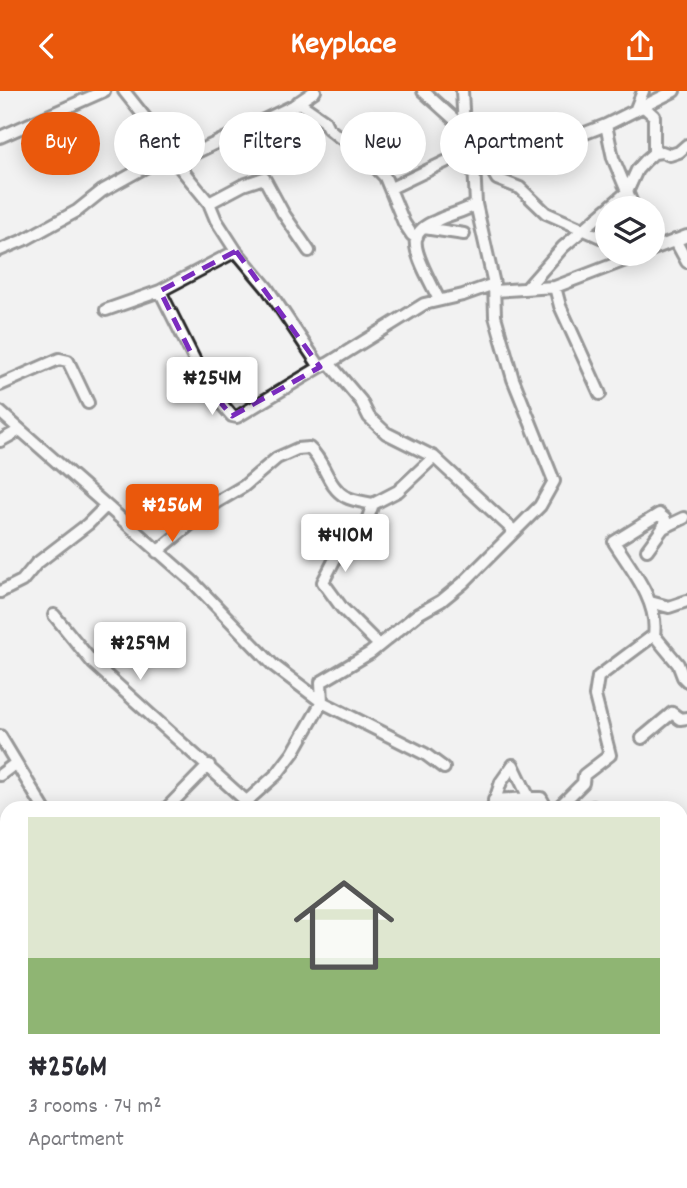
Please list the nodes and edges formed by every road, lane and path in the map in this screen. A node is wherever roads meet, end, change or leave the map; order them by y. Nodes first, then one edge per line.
1 (104, 91) edge
2 (315, 91) edge
3 (423, 91) edge
4 (462, 91) edge
5 (643, 91) edge
6 (674, 91) edge
7 (130, 93) edge
8 (298, 102) junction
9 (640, 109) junction
10 (142, 112) edge
11 (446, 112) edge
12 (463, 112) edge
13 (606, 125) junction
14 (588, 132) edge
15 (0, 137) edge
16 (205, 143) edge
17 (687, 145) edge
18 (654, 153) junction
19 (440, 164) edge
20 (136, 175) edge
21 (186, 175) edge
22 (475, 175) edge
23 (495, 175) edge
24 (391, 188) junction
25 (626, 192) junction
26 (628, 196) edge
27 (209, 203) junction
28 (476, 204) junction
29 (584, 228) junction
30 (420, 232) junction
31 (464, 234) dead end
32 (595, 234) edge
33 (687, 236) edge
34 (675, 240) junction
35 (665, 244) edge
36 (0, 250) edge
37 (236, 251) junction
38 (309, 251) dead end
39 (687, 262) edge
40 (602, 266) edge
41 (494, 287) junction
42 (555, 287) junction
43 (526, 289) junction
44 (160, 291) junction
45 (439, 300) junction
46 (106, 310) dead end
47 (325, 365) junction
48 (0, 385) edge
49 (600, 394) dead end
50 (88, 404) dead end
51 (0, 412) edge
52 (20, 430) junction
53 (0, 441) edge
54 (434, 457) junction
55 (373, 504) junction
56 (106, 506) junction
57 (684, 518) dead end
58 (663, 528) junction
59 (514, 531) junction
60 (647, 550) dead end
61 (157, 552) junction
62 (0, 579) edge
63 (4, 590) edge
64 (687, 601) edge
65 (650, 602) junction
66 (54, 615) dead end
67 (654, 635) junction
68 (379, 645) junction
69 (687, 681) edge
70 (322, 702) junction
71 (687, 718) edge
72 (0, 736) edge
73 (642, 738) dead end
74 (16, 763) junction
75 (209, 765) junction
76 (444, 768) dead end
77 (0, 775) edge
78 (529, 798) junction
79 (39, 801) edge
80 (174, 801) edge
81 (239, 801) edge
82 (247, 801) edge
83 (494, 801) edge
84 (511, 801) edge
85 (543, 801) edge
86 (565, 801) edge

1 - 15 street
2 - 8 street
3 - 11 street
4 - 12 street
5 - 9 street
6 - 9 street
7 - 10 street
8 - 16 street
8 - 24 street
9 - 13 street
9 - 18 street
13 - 14 street
13 - 25 street
17 - 18 street
18 - 25 street
19 - 24 street
20 - 36 street
21 - 27 street
22 - 28 street
23 - 29 street
24 - 30 street
25 - 26 street
25 - 29 street
27 - 37 street
27 - 38 street
28 - 30 street
28 - 41 street
29 - 32 street
29 - 43 street
30 - 31 street
30 - 45 street
33 - 34 street
34 - 35 street
34 - 39 street
37 - 44 street
37 - 47 street
40 - 42 street
41 - 43 street
41 - 45 street
41 - 59 street
42 - 43 street
42 - 49 street
44 - 46 street
44 - 47 street
45 - 47 street
47 - 54 street
48 - 50 street
51 - 52 street
52 - 53 street
52 - 56 street
54 - 55 street
54 - 59 street
55 - 61 street
55 - 68 street
56 - 61 street
56 - 63 street
57 - 58 street
58 - 60 street
58 - 65 street
59 - 68 street
61 - 70 street
62 - 63 street
64 - 65 street
65 - 67 street
66 - 75 street
67 - 69 street
67 - 86 street
68 - 70 street
70 - 76 street
70 - 82 street
71 - 73 street
72 - 74 street
74 - 77 street
74 - 79 street
75 - 80 street
75 - 81 street
78 - 83 street
78 - 84 street
78 - 85 street

